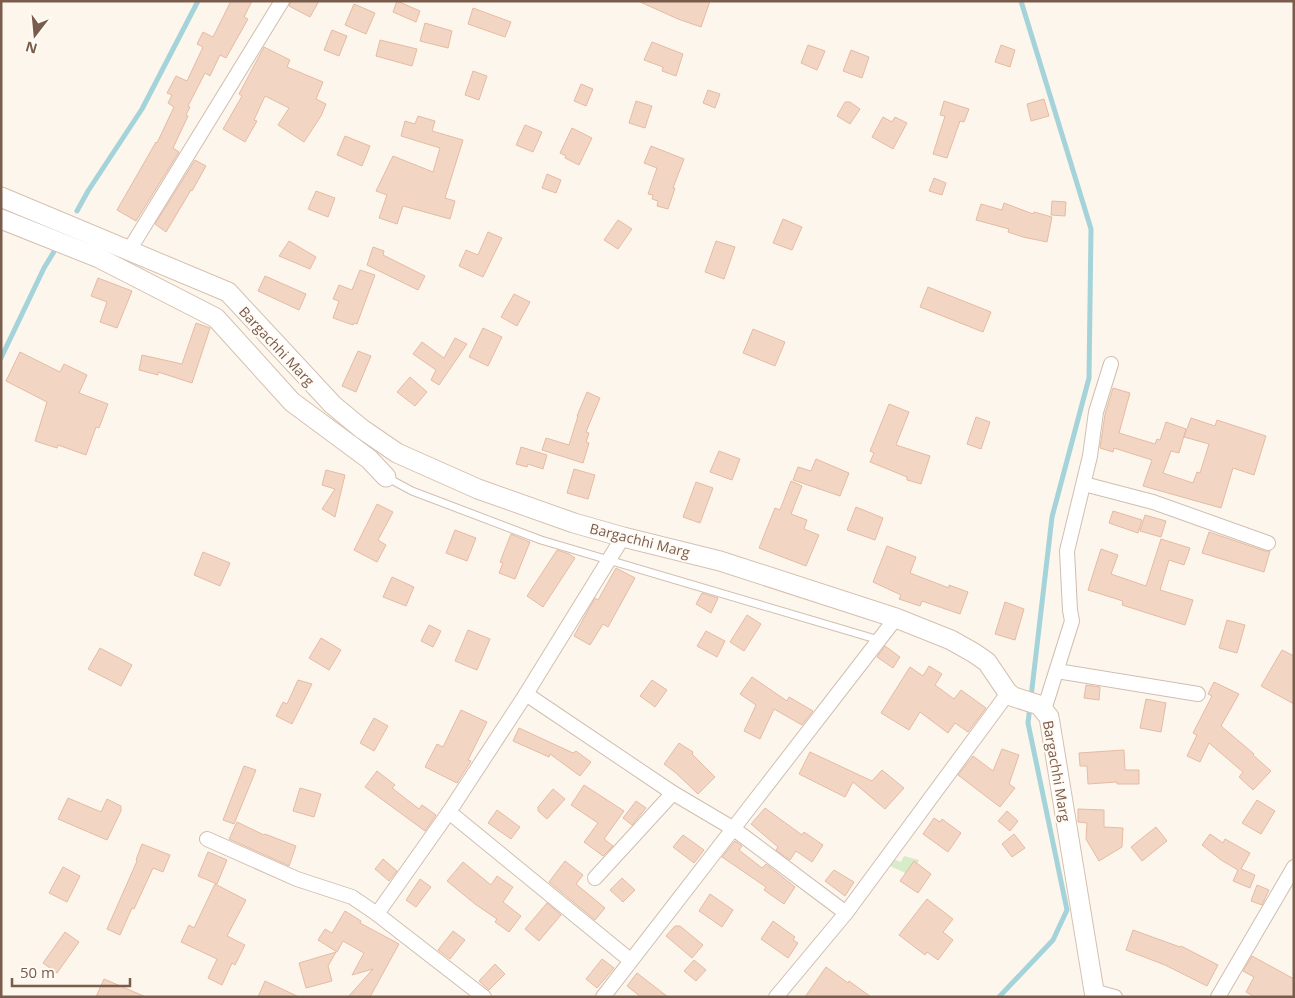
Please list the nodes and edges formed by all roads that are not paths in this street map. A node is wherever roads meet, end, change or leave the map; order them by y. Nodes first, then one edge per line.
1 (282, 1) edge
2 (1, 197) edge
3 (1, 219) edge
4 (128, 252) junction
5 (1111, 364) dead end
6 (386, 477) joint
7 (1084, 484) junction
8 (622, 537) junction
9 (1268, 543) dead end
10 (608, 561) junction
11 (896, 618) junction
12 (879, 640) junction
13 (1057, 671) junction
14 (526, 694) junction
15 (1198, 694) dead end
16 (1011, 695) junction
17 (1042, 708) junction
18 (673, 793) junction
19 (449, 812) junction
20 (734, 829) junction
21 (206, 840) dead end
22 (1294, 867) edge
23 (595, 878) dead end
24 (846, 912) junction
25 (377, 914) junction
26 (630, 960) junction
27 (1094, 994) edge
28 (484, 997) edge
29 (603, 997) edge
30 (776, 997) edge
31 (1115, 997) edge
32 (1218, 997) edge

1 - 4 street
2 - 4 street, Bargachhi Marg
3 - 6 street
4 - 8 street, Bargachhi Marg
5 - 7 street
6 - 10 lane
7 - 9 street
7 - 13 street
8 - 10 street
8 - 11 street, Bargachhi Marg
10 - 12 lane
10 - 14 street
11 - 12 street
11 - 16 street, Bargachhi Marg
12 - 20 street
13 - 15 street
13 - 17 street
14 - 18 street
14 - 19 street
16 - 17 street, Bargachhi Marg
16 - 24 street
17 - 27 street, Bargachhi Marg
18 - 20 street
18 - 23 street
19 - 25 street
19 - 26 street
20 - 24 street
20 - 26 street
21 - 25 street
22 - 32 street
24 - 30 street
25 - 28 street
26 - 29 street
27 - 31 street

